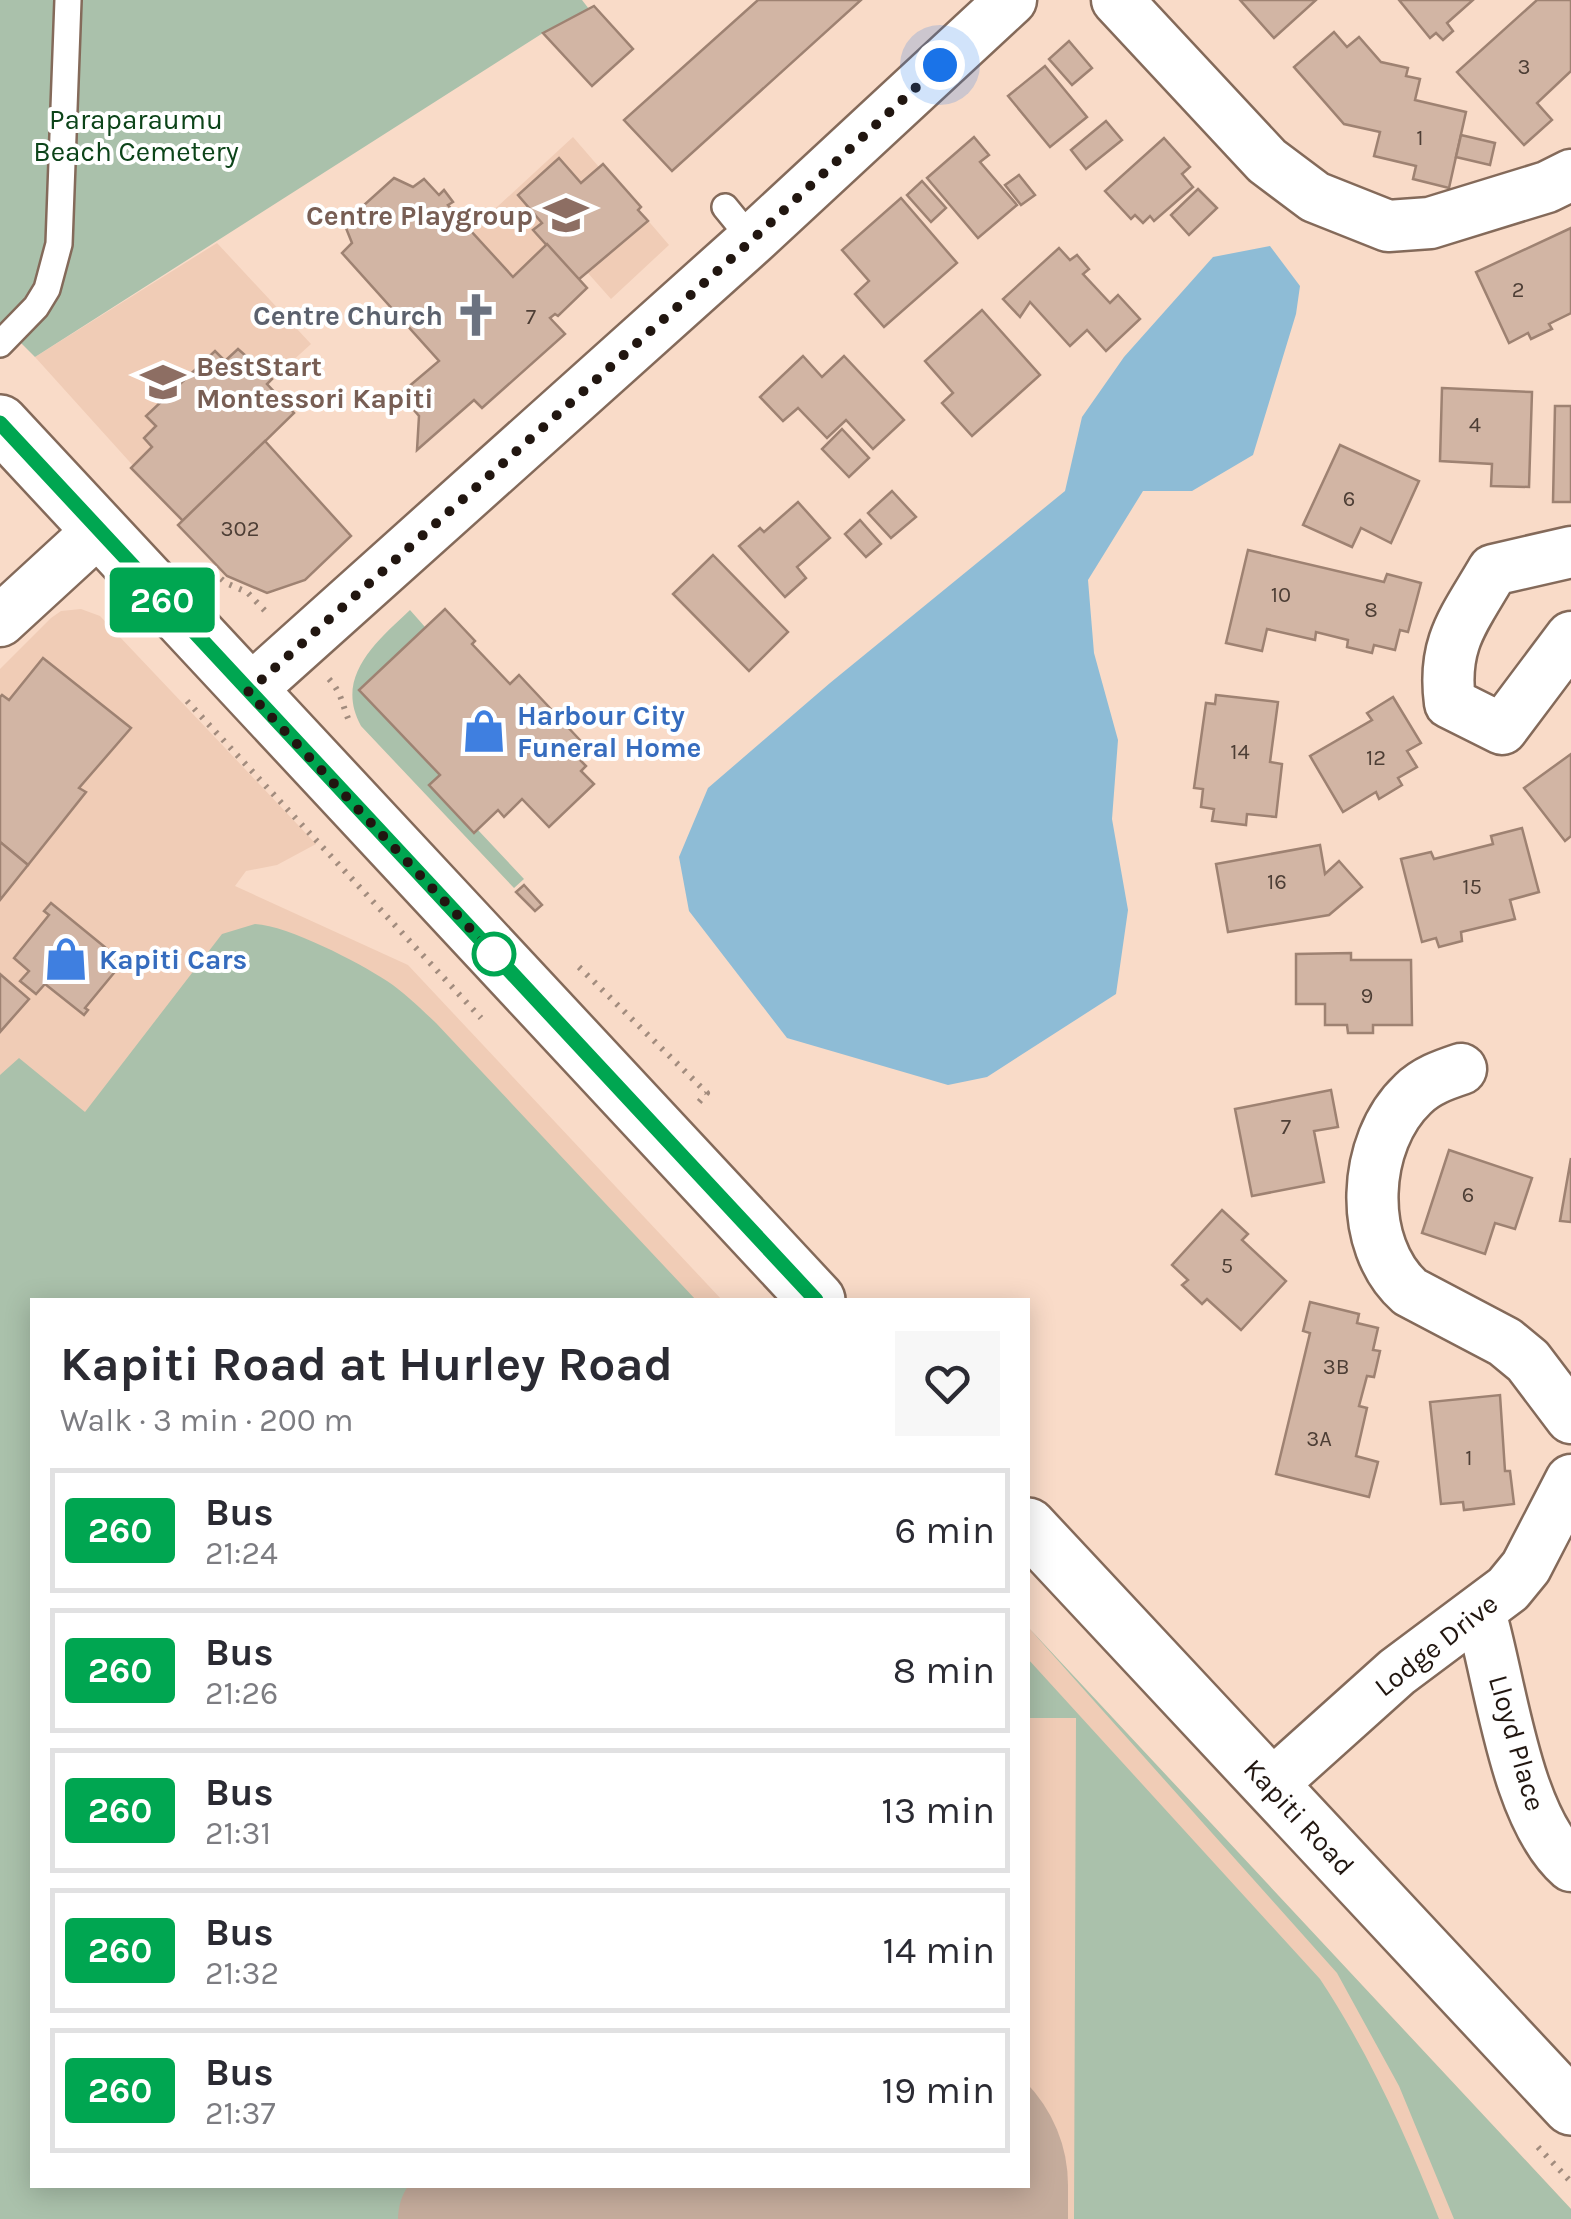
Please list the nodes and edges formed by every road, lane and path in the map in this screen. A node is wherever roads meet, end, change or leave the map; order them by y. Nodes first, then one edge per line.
1 (68, 0) edge
2 (1117, 0) edge
3 (995, 5) edge
4 (1571, 174) edge
5 (0, 344) edge
6 (0, 423) edge
7 (98, 531) junction
8 (1571, 552) edge
9 (195, 554) dead end
10 (256, 600) dead end
11 (0, 621) edge
12 (1571, 637) edge
13 (248, 692) junction
14 (187, 701) dead end
15 (483, 1020) dead end
16 (1460, 1069) dead end
17 (707, 1093) dead end
18 (700, 1100) dead end
19 (814, 1298) edge
20 (1571, 1418) edge
21 (1571, 1480) edge
22 (1030, 1528) edge
23 (1480, 1612) junction
24 (1270, 1786) junction
25 (1571, 1866) edge
26 (1571, 2107) edge

1 - 5 lane
2 - 4 street
3 - 13 street
6 - 7 main road
7 - 11 street
7 - 13 main road
8 - 12 street
9 - 10 path
13 - 19 main road
14 - 15 path
16 - 20 street
17 - 18 path
21 - 23 street, Lodge Drive
22 - 24 main road, Kapiti Road
23 - 24 street, Lodge Drive
23 - 25 street, Lloyd Place
24 - 26 main road, Kapiti Road

